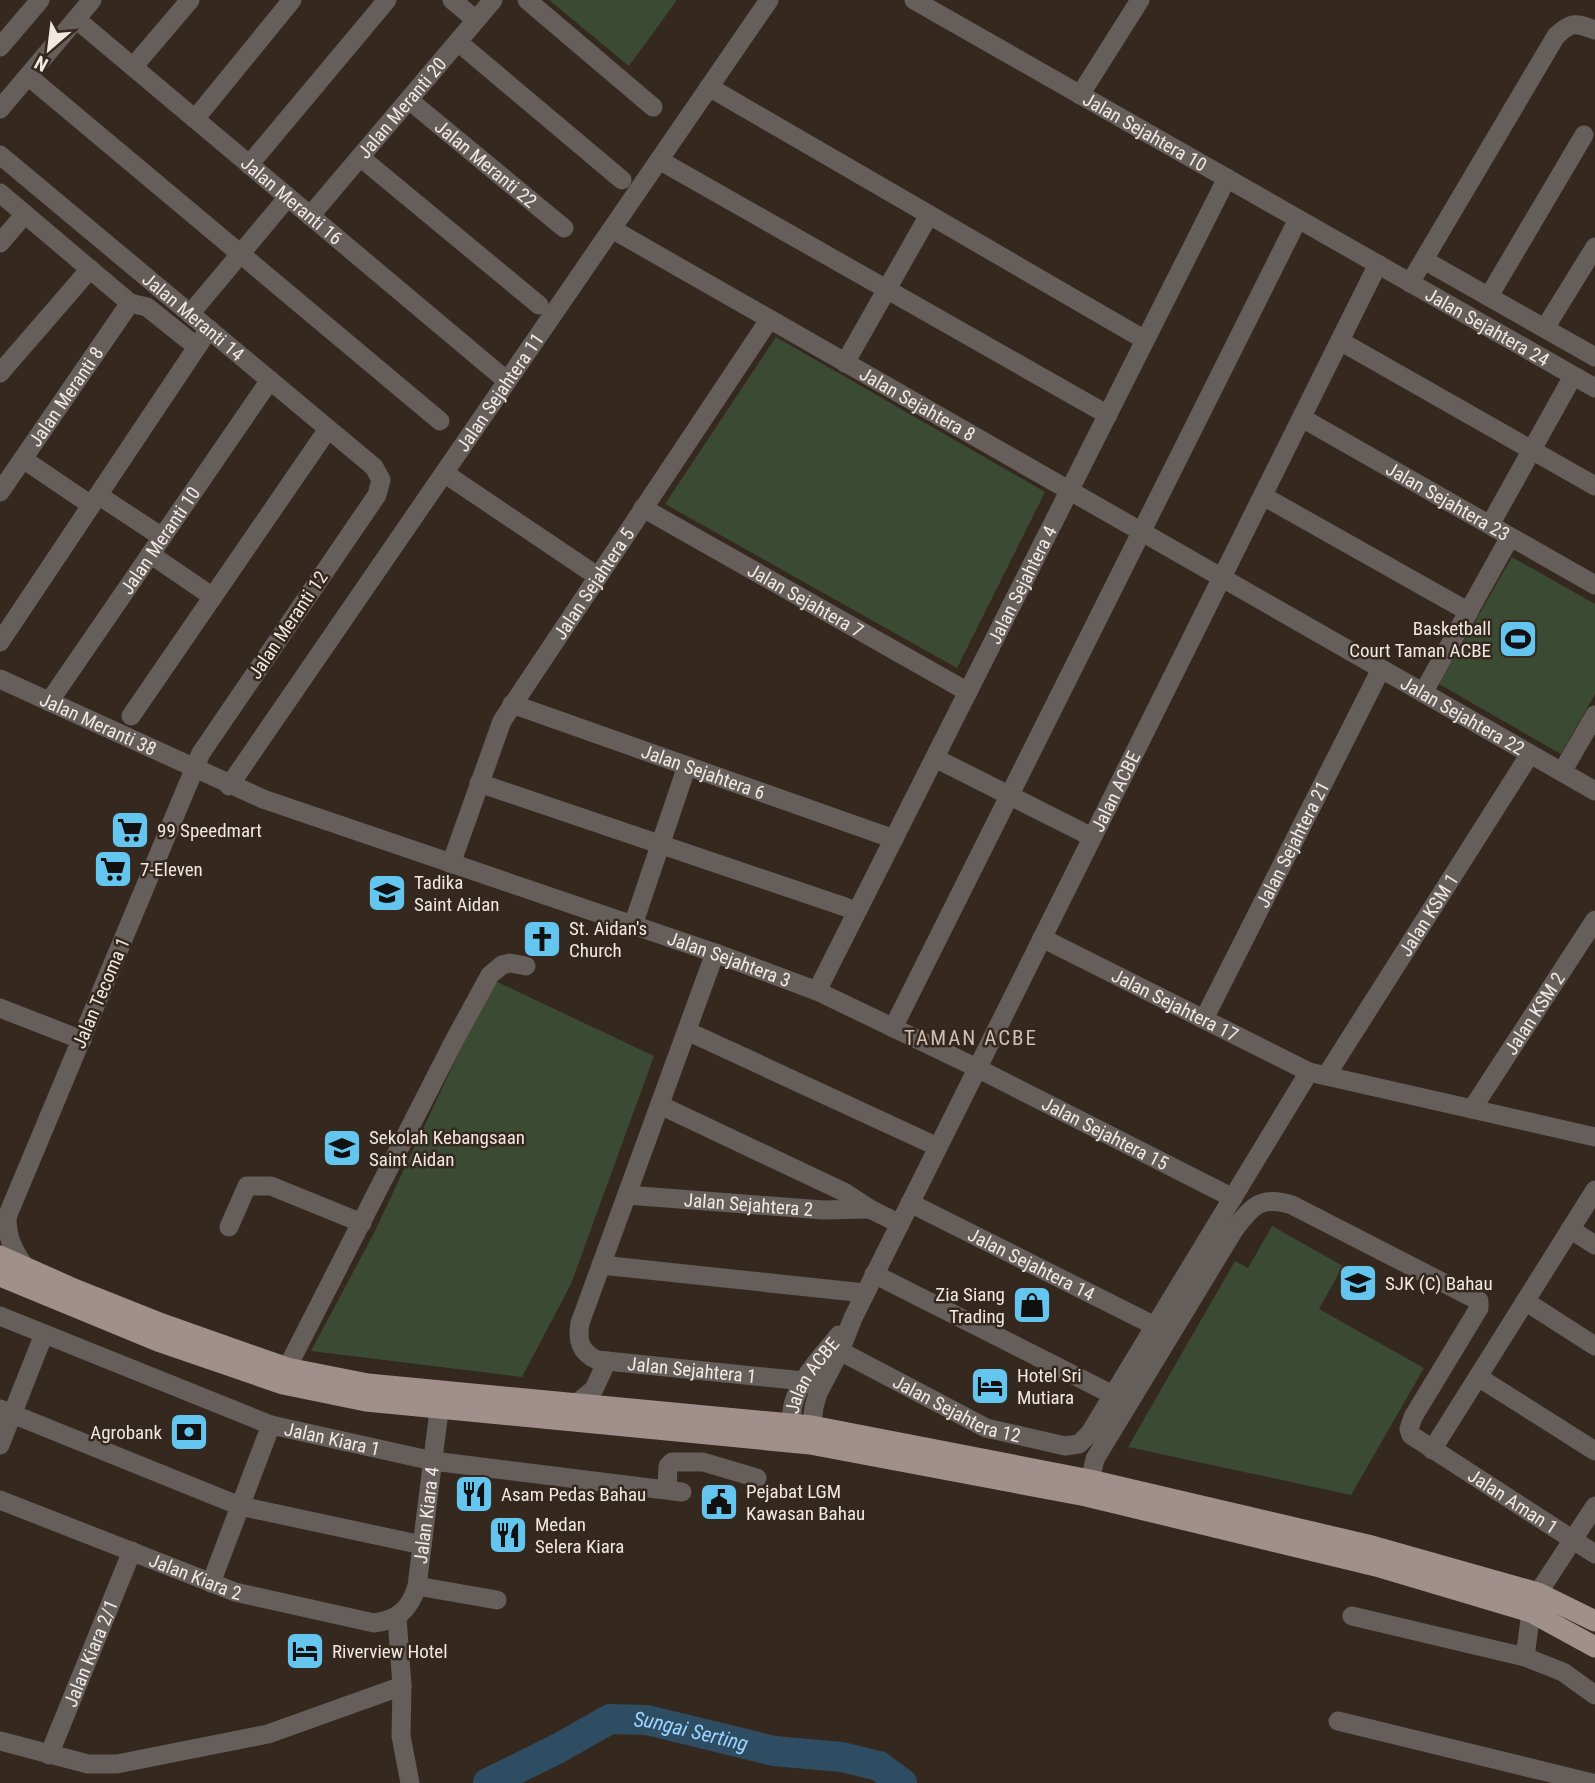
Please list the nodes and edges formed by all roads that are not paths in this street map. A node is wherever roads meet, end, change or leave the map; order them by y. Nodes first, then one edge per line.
1 (40, 0) edge
2 (92, 0) edge
3 (190, 0) edge
4 (292, 0) edge
5 (387, 0) edge
6 (452, 0) edge
7 (494, 0) edge
8 (527, 0) edge
9 (769, 0) edge
10 (914, 0) edge
11 (1140, 0) edge
12 (76, 19) junction
13 (476, 20) junction
14 (1595, 30) edge
15 (458, 42) junction
16 (0, 47) edge
17 (133, 67) junction
18 (28, 76) junction
19 (709, 87) junction
20 (1080, 95) junction
21 (409, 100) junction
22 (653, 107) dead end
23 (0, 109) edge
24 (195, 119) junction
25 (1584, 135) dead end
26 (0, 155) edge
27 (360, 157) junction
28 (659, 160) junction
29 (249, 165) junction
30 (1227, 178) junction
31 (622, 180) dead end
32 (0, 192) edge
33 (288, 197) junction
34 (25, 214) junction
35 (929, 215) junction
36 (310, 216) junction
37 (1298, 219) junction
38 (564, 228) dead end
39 (612, 229) junction
40 (0, 243) edge
41 (1595, 247) edge
42 (240, 254) junction
43 (1424, 260) junction
44 (1378, 264) junction
45 (90, 269) junction
46 (1588, 271) edge
47 (1410, 283) junction
48 (887, 289) junction
49 (1489, 296) junction
50 (131, 303) junction
51 (539, 305) dead end
52 (190, 314) junction
53 (769, 320) junction
54 (1545, 328) junction
55 (209, 329) junction
56 (1145, 340) junction
57 (1340, 341) junction
58 (197, 347) junction
59 (1595, 357) edge
60 (845, 363) junction
61 (0, 373) edge
62 (1573, 376) junction
63 (270, 380) junction
64 (507, 381) junction
65 (1595, 388) edge
66 (1108, 415) junction
67 (1301, 418) junction
68 (440, 421) dead end
69 (328, 429) junction
70 (1532, 450) junction
71 (23, 459) junction
72 (444, 473) junction
73 (381, 480) joint
74 (1595, 486) edge
75 (1069, 491) junction
76 (0, 492) edge
77 (1263, 496) junction
78 (95, 500) junction
79 (643, 508) junction
80 (1490, 525) junction
81 (1141, 532) junction
82 (162, 537) junction
83 (1510, 537) junction
84 (150, 554) junction
85 (597, 576) junction
86 (1222, 578) junction
87 (1595, 585) edge
88 (213, 597) junction
89 (1469, 612) junction
90 (0, 642) edge
91 (1381, 669) junction
92 (2, 687) edge
93 (968, 692) junction
94 (1423, 693) junction
95 (48, 702) junction
96 (512, 704) junction
97 (1595, 715) edge
98 (131, 716) dead end
99 (1530, 754) junction
100 (934, 758) junction
101 (687, 766) junction
102 (195, 770) junction
103 (1562, 772) junction
104 (479, 783) junction
105 (229, 786) junction
106 (1595, 791) edge
107 (1009, 795) junction
108 (1092, 837) junction
109 (894, 839) junction
110 (661, 844) junction
111 (451, 863) junction
112 (857, 911) junction
113 (1595, 919) edge
114 (633, 925) junction
115 (1042, 938) junction
116 (715, 953) junction
117 (526, 967) dead end
118 (817, 991) junction
119 (0, 1008) edge
120 (1204, 1019) junction
121 (892, 1028) junction
122 (687, 1031) junction
123 (82, 1040) junction
124 (977, 1068) junction
125 (1317, 1074) junction
126 (660, 1105) junction
127 (1472, 1109) junction
128 (1595, 1137) edge
129 (938, 1147) junction
130 (1595, 1190) edge
131 (627, 1195) junction
132 (1233, 1198) junction
133 (910, 1202) junction
134 (870, 1209) junction
135 (5, 1212) edge
136 (362, 1223) junction
137 (900, 1224) junction
138 (229, 1227) dead end
139 (1570, 1230) junction
140 (1595, 1245) edge
141 (0, 1256) edge
142 (601, 1265) junction
143 (25, 1267) junction
144 (874, 1274) junction
145 (0, 1276) edge
146 (865, 1293) junction
147 (1525, 1301) junction
148 (0, 1316) edge
149 (853, 1318) junction
150 (1155, 1326) junction
151 (44, 1334) junction
152 (1595, 1346) edge
153 (840, 1351) junction
154 (607, 1361) junction
155 (285, 1376) junction
156 (1478, 1377) junction
157 (804, 1381) junction
158 (1113, 1395) junction
159 (440, 1400) junction
160 (576, 1404) junction
161 (6, 1412) edge
162 (271, 1425) junction
163 (800, 1434) junction
164 (1079, 1444) joint
165 (0, 1445) edge
166 (1432, 1450) junction
167 (1595, 1451) edge
168 (433, 1461) junction
169 (757, 1478) dead end
170 (1088, 1488) junction
171 (0, 1500) edge
172 (240, 1506) junction
173 (1595, 1506) edge
174 (1573, 1540) junction
175 (422, 1545) junction
176 (132, 1552) junction
177 (1595, 1554) edge
178 (211, 1583) junction
179 (417, 1586) junction
180 (497, 1600) dead end
181 (1534, 1602) junction
182 (1352, 1616) dead end
183 (397, 1618) junction
184 (1595, 1620) edge
185 (1595, 1647) edge
186 (1525, 1657) junction
187 (402, 1686) junction
188 (1595, 1695) edge
189 (1338, 1721) dead end
190 (0, 1741) edge
191 (50, 1755) junction
192 (410, 1783) edge
193 (1592, 1783) edge

1 - 16 street
2 - 12 street
3 - 17 street
4 - 24 street
5 - 29 street
6 - 13 street
7 - 13 street, Jalan Meranti 20
8 - 22 street
9 - 19 street, Jalan Sejahtera 11
10 - 20 street, Jalan Sejahtera 10
11 - 20 street
12 - 17 street, Jalan Meranti 16
12 - 18 street
13 - 15 street, Jalan Meranti 20
14 - 43 street
15 - 21 street, Jalan Meranti 20
15 - 31 street
17 - 24 street, Jalan Meranti 16
18 - 23 street
18 - 42 street
19 - 28 street, Jalan Sejahtera 11
19 - 35 street
20 - 30 street, Jalan Sejahtera 10
21 - 27 street, Jalan Meranti 20
21 - 38 street, Jalan Meranti 22
24 - 29 street, Jalan Meranti 16
25 - 49 street
26 - 52 street, Jalan Meranti 14
27 - 36 street, Jalan Meranti 20
27 - 51 street
28 - 39 street, Jalan Sejahtera 11
28 - 48 street
29 - 33 street, Jalan Meranti 16
30 - 37 street, Jalan Sejahtera 10
30 - 56 street, Jalan Sejahtera 4
32 - 34 street
33 - 36 street, Jalan Meranti 16
33 - 42 street
34 - 40 street
34 - 45 street
35 - 48 street
35 - 56 street
36 - 64 street, Jalan Meranti 16
37 - 44 street, Jalan Sejahtera 10
37 - 81 street
39 - 53 street, Jalan Sejahtera 8
39 - 64 street, Jalan Sejahtera 11
41 - 46 street
42 - 52 street
42 - 68 street
43 - 47 street
43 - 49 street
44 - 47 street, Jalan Sejahtera 24
44 - 57 street, Jalan ACBE
45 - 50 street
45 - 61 street
46 - 54 street
47 - 62 street, Jalan Sejahtera 24
48 - 60 street
48 - 66 street
49 - 54 street
50 - 58 street
50 - 71 street, Jalan Meranti 8
52 - 55 street, Jalan Meranti 14
53 - 60 street, Jalan Sejahtera 8
53 - 79 street, Jalan Sejahtera 5
54 - 59 street
55 - 58 street
55 - 63 street, Jalan Meranti 14
56 - 66 street, Jalan Sejahtera 4
57 - 67 street, Jalan ACBE
57 - 70 street
58 - 78 street
60 - 75 street, Jalan Sejahtera 8
62 - 65 street, Jalan Sejahtera 24
62 - 70 street
63 - 69 street, Jalan Meranti 14
63 - 82 street, Jalan Meranti 10
64 - 72 street, Jalan Sejahtera 11
66 - 75 street, Jalan Sejahtera 4
67 - 77 street, Jalan ACBE
67 - 80 street, Jalan Sejahtera 23
69 - 73 street, Jalan Meranti 14
69 - 88 street
70 - 74 street
70 - 80 street
71 - 76 street, Jalan Meranti 8
71 - 78 street
72 - 85 street
72 - 105 street, Jalan Sejahtera 11
73 - 102 street, Jalan Meranti 12
75 - 81 street, Jalan Sejahtera 8
75 - 93 street, Jalan Sejahtera 4
77 - 86 street, Jalan ACBE
77 - 89 street
78 - 82 street
78 - 90 street
79 - 85 street, Jalan Sejahtera 5
79 - 93 street, Jalan Sejahtera 7
80 - 83 street, Jalan Sejahtera 23
81 - 86 street, Jalan Sejahtera 8
81 - 107 street
82 - 84 street, Jalan Meranti 10
83 - 87 street, Jalan Sejahtera 23
83 - 89 street
84 - 88 street
84 - 95 street, Jalan Meranti 10
85 - 96 street, Jalan Sejahtera 5
86 - 91 street, Jalan Sejahtera 22
86 - 108 street, Jalan ACBE
88 - 98 street
89 - 94 street
91 - 94 street, Jalan Sejahtera 22
91 - 120 street, Jalan Sejahtera 21
92 - 95 street, Jalan Meranti 38
93 - 100 street, Jalan Sejahtera 4
94 - 99 street, Jalan Sejahtera 22
95 - 102 street, Jalan Meranti 38
96 - 101 street, Jalan Sejahtera 6
96 - 104 street, Jalan Sejahtera 5
97 - 103 street
99 - 103 street, Jalan Sejahtera 22
99 - 125 street, Jalan KSM 1
100 - 107 street
100 - 109 street, Jalan Sejahtera 4
101 - 109 street, Jalan Sejahtera 6
101 - 110 street
102 - 105 street, Jalan Sejahtera 3
102 - 123 street, Jalan Tecoma 1
103 - 106 street, Jalan Sejahtera 22
104 - 110 street
104 - 111 street, Jalan Sejahtera 5
105 - 111 street, Jalan Sejahtera 3
107 - 108 street
107 - 121 street
108 - 115 street, Jalan ACBE
109 - 112 street, Jalan Sejahtera 4
110 - 112 street
110 - 114 street
111 - 114 street, Jalan Sejahtera 3
112 - 118 street, Jalan Sejahtera 4
113 - 127 street, Jalan KSM 2
114 - 116 street, Jalan Sejahtera 3
115 - 120 street, Jalan Sejahtera 17
115 - 124 street, Jalan ACBE
116 - 118 street, Jalan Sejahtera 3
116 - 122 street
117 - 136 street
118 - 121 street, Jalan Sejahtera 3
119 - 123 street
120 - 125 street, Jalan Sejahtera 17
121 - 124 street, Jalan Sejahtera 3
122 - 126 street
122 - 129 street
123 - 135 street, Jalan Tecoma 1
124 - 129 street, Jalan ACBE
124 - 132 street, Jalan Sejahtera 15
125 - 127 street, Jalan Sejahtera 17
125 - 132 street, Jalan KSM 1
126 - 131 street
126 - 134 street, Jalan Sejahtera 2
127 - 128 street, Jalan Sejahtera 17
129 - 133 street, Jalan ACBE
130 - 139 street
131 - 134 street, Jalan Sejahtera 2
131 - 142 street
132 - 150 street, Jalan KSM 1
133 - 137 street, Jalan ACBE
133 - 150 street, Jalan Sejahtera 14
134 - 137 street, Jalan Sejahtera 2
135 - 143 street
136 - 138 street
136 - 155 street
137 - 144 street, Jalan ACBE
139 - 140 street
139 - 147 street
141 - 143 main road
142 - 146 street
142 - 154 street, Jalan Sejahtera 1
143 - 155 main road
144 - 146 street, Jalan ACBE
144 - 158 street
145 - 155 main road
146 - 149 street, Jalan ACBE
147 - 152 street
147 - 156 street
148 - 151 street, Jalan Kiara 1
149 - 153 street, Jalan ACBE
149 - 157 street, Jalan ACBE
150 - 158 street, Jalan KSM 1
151 - 161 street
151 - 162 street, Jalan Kiara 1
153 - 163 street, Jalan ACBE
153 - 164 street, Jalan Sejahtera 12
154 - 157 street, Jalan Sejahtera 1
154 - 160 street
155 - 159 main road
156 - 166 street
156 - 167 street
157 - 163 street, Jalan ACBE
158 - 164 street, Jalan KSM 1
159 - 160 main road
159 - 163 main road
159 - 168 street, Jalan Kiara 4
160 - 163 main road
161 - 165 street
161 - 172 street
162 - 168 street, Jalan Kiara 1
162 - 172 street
163 - 170 main road
166 - 170 street, Jalan Aman 1
166 - 174 street, Jalan Aman 1
168 - 169 street, Jalan Kiara 1
168 - 175 street, Jalan Kiara 4
170 - 181 main road
171 - 176 street, Jalan Kiara 2
172 - 175 street
172 - 178 street
173 - 174 street
174 - 177 street, Jalan Aman 1
174 - 181 street
175 - 179 street, Jalan Kiara 4
176 - 178 street, Jalan Kiara 2
176 - 191 street, Jalan Kiara 2/1
178 - 183 street, Jalan Kiara 2
179 - 180 street
179 - 183 street, Jalan Kiara 4
181 - 184 main road
181 - 185 main road
181 - 186 street
182 - 186 street
183 - 187 street
186 - 188 street
187 - 191 street
187 - 192 street
189 - 193 street
190 - 191 street

